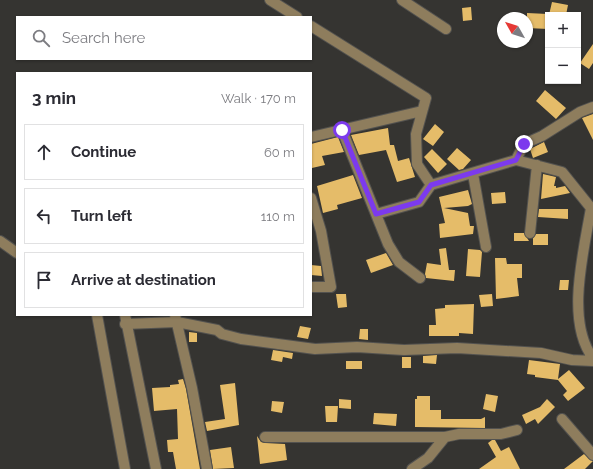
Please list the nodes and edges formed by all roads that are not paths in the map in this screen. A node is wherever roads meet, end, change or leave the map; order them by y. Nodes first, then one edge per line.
1 (270, 0) edge
2 (402, 0) edge
3 (295, 16) edge
4 (312, 27) edge
5 (446, 29) dead end
6 (593, 107) edge
7 (422, 111) junction
8 (342, 130) junction
9 (312, 137) edge
10 (516, 160) junction
11 (537, 165) junction
12 (472, 174) junction
13 (431, 185) junction
14 (593, 194) edge
15 (583, 198) junction
16 (312, 204) edge
17 (376, 214) junction
18 (316, 230) edge
19 (530, 233) dead end
20 (0, 241) edge
21 (486, 247) dead end
22 (16, 252) edge
23 (420, 278) dead end
24 (312, 287) edge
25 (96, 316) edge
26 (125, 319) edge
27 (176, 319) edge
28 (593, 359) edge
29 (562, 419) dead end
30 (517, 430) dead end
31 (265, 437) dead end
32 (445, 438) junction
33 (593, 455) edge
34 (125, 469) edge
35 (156, 469) edge
36 (207, 469) edge
37 (412, 469) edge

1 - 3 street
2 - 5 street
4 - 7 street
6 - 10 street
7 - 8 street
7 - 13 street
8 - 9 street
8 - 17 street
10 - 11 street
10 - 12 street
11 - 15 street
11 - 19 street
12 - 13 street
12 - 21 street
13 - 17 street
14 - 15 street
15 - 28 street
16 - 18 street
17 - 23 street
18 - 24 street
20 - 22 street
25 - 34 street
26 - 27 street
26 - 35 street
27 - 28 street
27 - 36 street
29 - 33 street
30 - 32 street
31 - 32 street
32 - 37 street

